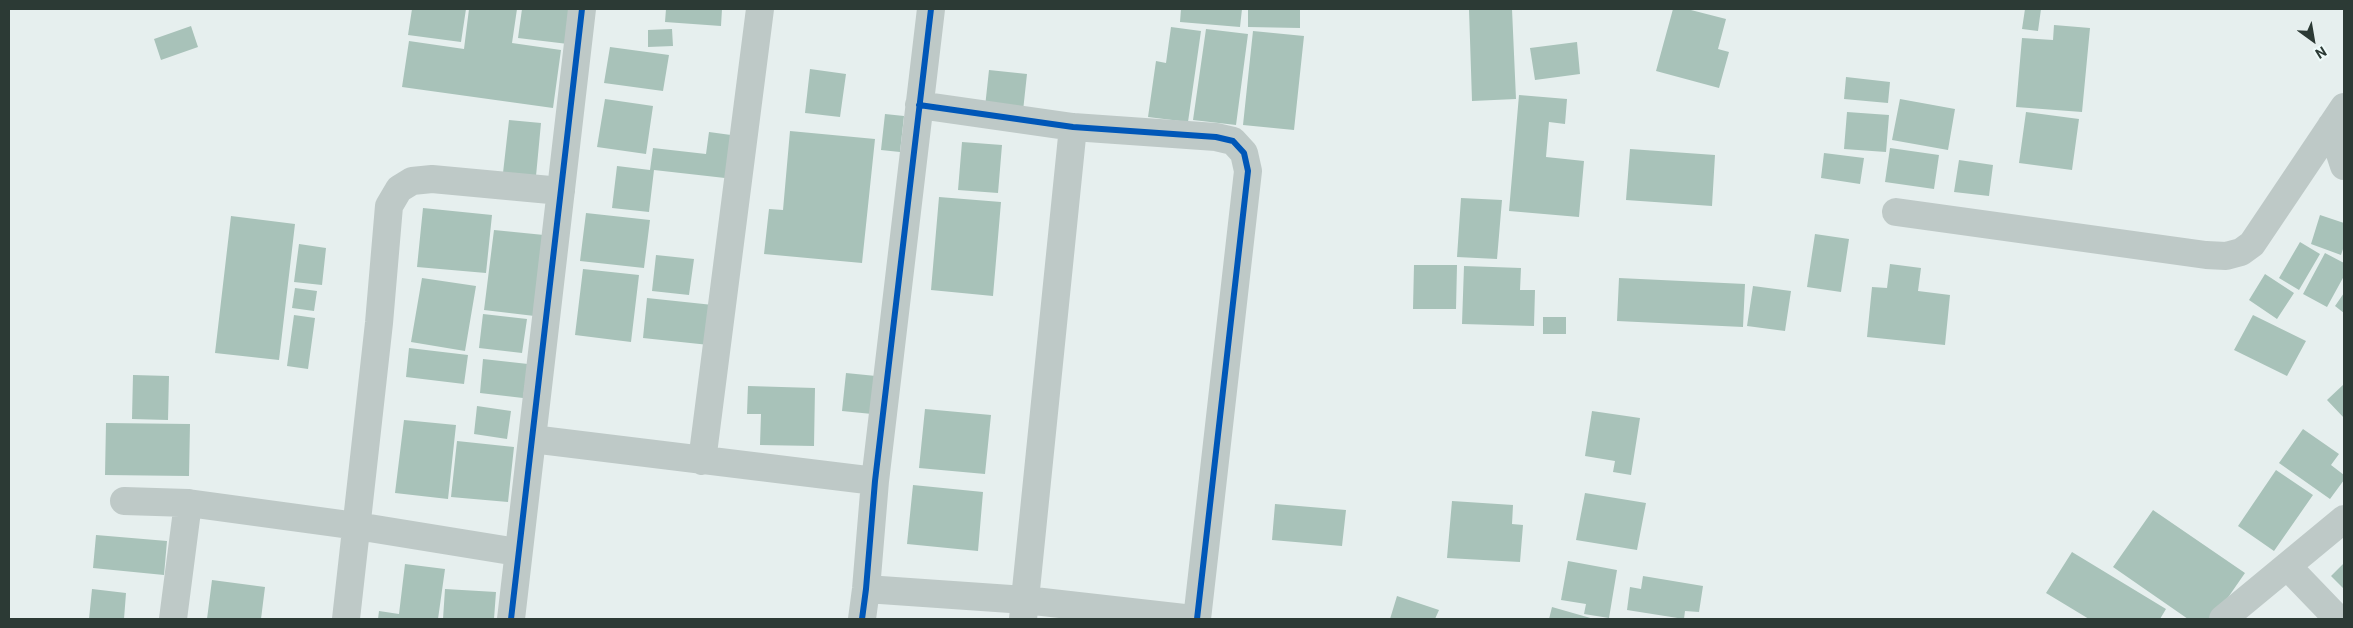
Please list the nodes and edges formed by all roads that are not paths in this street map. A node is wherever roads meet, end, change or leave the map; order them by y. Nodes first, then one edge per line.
1 (582, 9) edge
2 (760, 9) edge
3 (931, 9) edge
4 (919, 105) junction
5 (2338, 116) edge
6 (1073, 127) junction
7 (2344, 166) edge
8 (562, 191) junction
9 (1896, 212) dead end
10 (532, 439) junction
11 (702, 461) junction
12 (875, 481) junction
13 (124, 500) dead end
14 (188, 503) junction
15 (2344, 520) edge
16 (356, 526) junction
17 (517, 552) junction
18 (2287, 566) junction
19 (866, 589) junction
20 (1024, 610) edge
21 (173, 619) edge
22 (346, 619) edge
23 (511, 619) edge
24 (862, 619) edge
25 (1193, 619) edge
26 (1197, 619) edge
27 (2223, 619) edge
28 (2338, 619) edge

1 - 8 street
2 - 11 street
3 - 4 street
4 - 6 street
4 - 12 street
5 - 7 street
5 - 9 street
6 - 20 street
6 - 26 street
8 - 10 street
8 - 16 street
10 - 11 street
10 - 17 street
11 - 12 street
12 - 19 street
13 - 14 street
14 - 16 street
14 - 21 street
15 - 18 street
16 - 17 street
16 - 22 street
17 - 23 street
18 - 27 street
18 - 28 street
19 - 20 street
19 - 24 street
20 - 25 street

